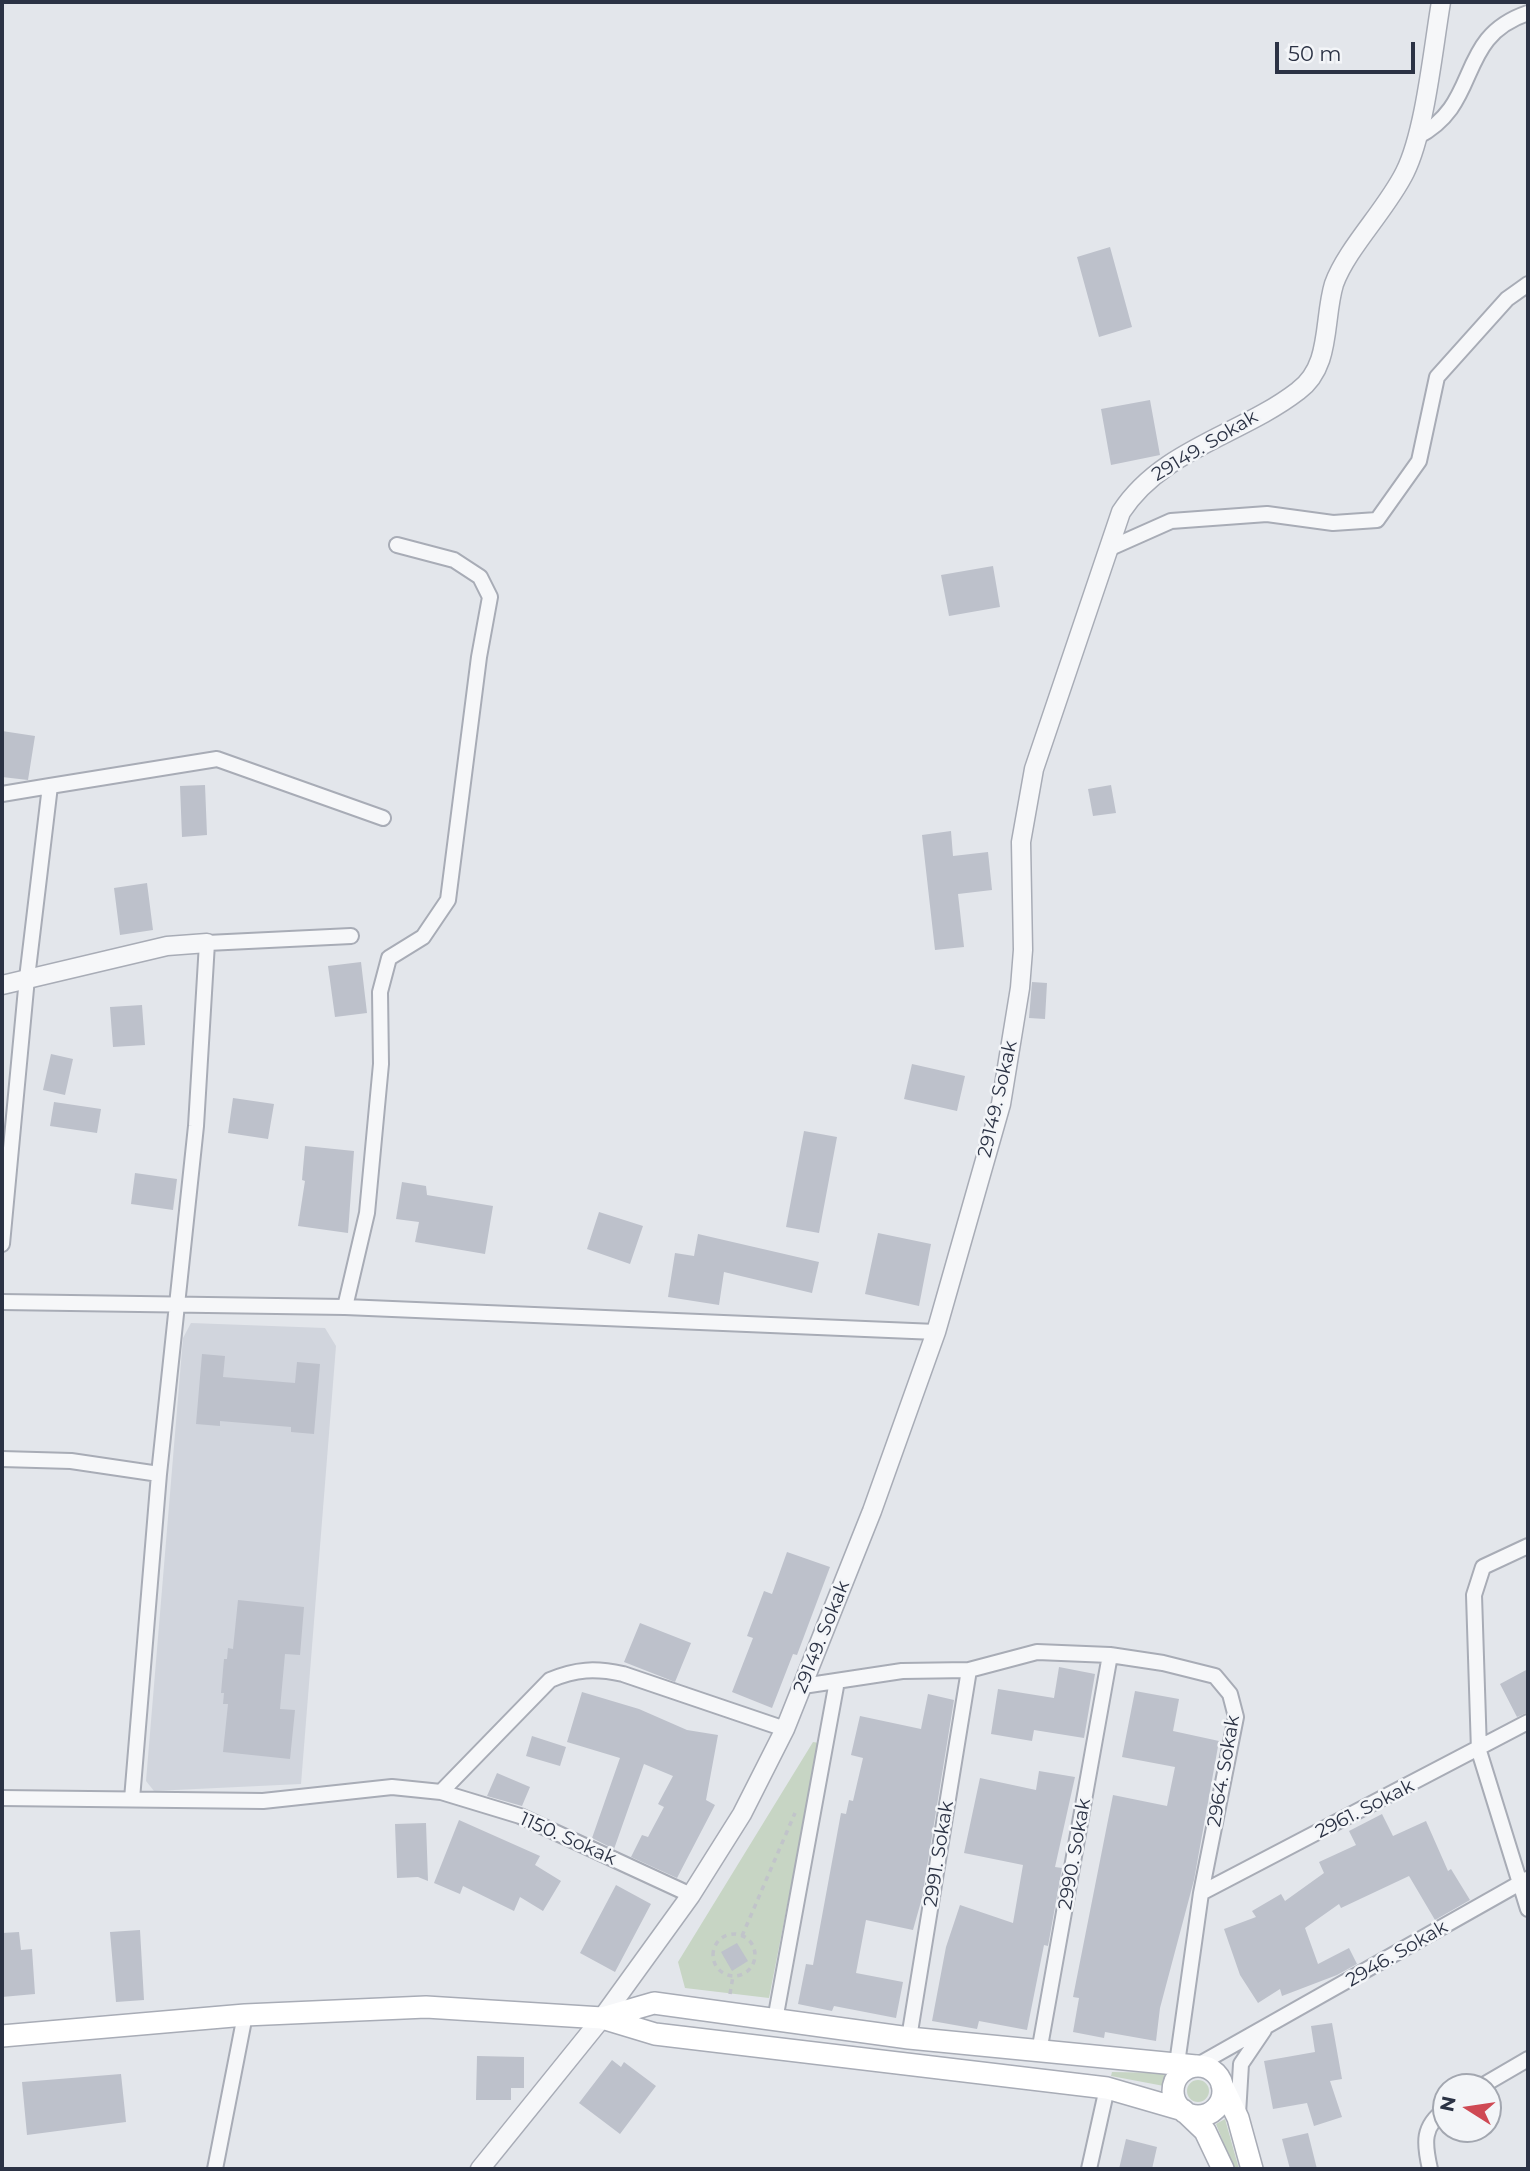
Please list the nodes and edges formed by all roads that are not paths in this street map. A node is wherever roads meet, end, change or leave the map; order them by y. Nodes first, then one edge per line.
1 (1441, 2) edge
2 (1528, 13) edge
3 (1417, 137) junction
4 (1528, 284) edge
5 (397, 545) dead end
6 (1108, 549) junction
7 (50, 786) junction
8 (2, 794) edge
9 (383, 818) dead end
10 (351, 936) dead end
11 (207, 943) junction
12 (27, 978) junction
13 (2, 985) edge
14 (2, 1244) edge
15 (2, 1302) edge
16 (179, 1307) junction
17 (345, 1307) junction
18 (936, 1332) junction
19 (2, 1459) edge
20 (159, 1474) junction
21 (1528, 1546) edge
22 (1110, 1656) junction
23 (969, 1670) junction
24 (837, 1681) junction
25 (803, 1686) junction
26 (1528, 1722) edge
27 (785, 1729) junction
28 (1479, 1751) junction
29 (441, 1792) junction
30 (2, 1798) edge
31 (132, 1799) junction
32 (1524, 1881) edge
33 (1201, 1893) junction
34 (691, 1895) junction
35 (1528, 1909) edge
36 (245, 2015) junction
37 (602, 2018) junction
38 (775, 2021) junction
39 (1265, 2029) junction
40 (2, 2036) edge
41 (909, 2038) junction
42 (1039, 2052) junction
43 (1528, 2059) edge
44 (1241, 2064) junction
45 (1183, 2072) junction
46 (1502, 2074) edge
47 (1222, 2084) junction
48 (1107, 2088) junction
49 (1182, 2110) junction
50 (1238, 2118) junction
51 (1432, 2124) edge
52 (215, 2169) edge
53 (480, 2169) edge
54 (1089, 2169) edge
55 (1223, 2169) edge
56 (1252, 2169) edge
57 (1430, 2169) edge

1 - 3 street, 29149. Sokak
2 - 3 street
3 - 6 street, 29149. Sokak
4 - 6 street
5 - 17 street
6 - 18 street, 29149. Sokak
7 - 8 street
7 - 9 street
7 - 12 street
10 - 11 street
11 - 12 street
11 - 16 street
12 - 13 street
12 - 14 street
15 - 16 street
16 - 17 street
16 - 20 street
17 - 18 street
18 - 25 street, 29149. Sokak
19 - 20 street
20 - 31 street
21 - 28 street
22 - 23 street, 2964. Sokak
22 - 33 street, 2964. Sokak
22 - 42 street, 2990. Sokak
23 - 24 street, 2964. Sokak
23 - 41 street, 2991. Sokak
24 - 25 street, 2964. Sokak
24 - 38 street
25 - 27 street, 29149. Sokak
26 - 28 street, 2961. Sokak
27 - 29 street
27 - 34 street, 29149. Sokak
28 - 32 street
28 - 33 street, 2961. Sokak
29 - 31 street, 1150. Sokak
29 - 34 street, 1150. Sokak
30 - 31 street, 1150. Sokak
32 - 35 street
32 - 39 street, 2946. Sokak
33 - 45 street, 2964. Sokak
34 - 37 street, 29149. Sokak
36 - 37 main road
36 - 40 main road
36 - 52 street
37 - 38 main road
37 - 48 main road
37 - 53 street, 29149. Sokak
38 - 41 main road
39 - 44 street
39 - 45 street, 2946. Sokak
41 - 42 main road
42 - 45 main road
43 - 46 street
44 - 47 street
44 - 50 street
45 - 47 main road
45 - 49 main road
47 - 49 main road
47 - 50 main road
48 - 49 main road
48 - 54 street
49 - 55 main road
50 - 56 main road
51 - 57 street

